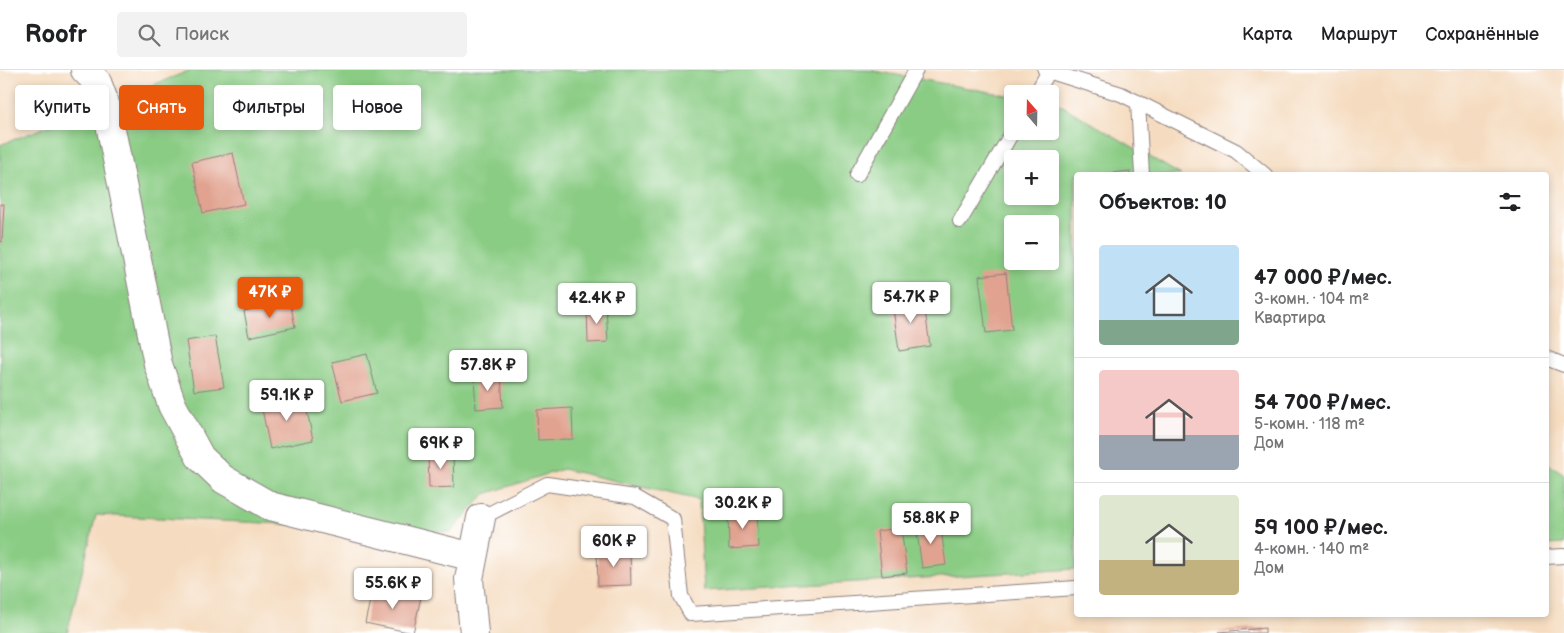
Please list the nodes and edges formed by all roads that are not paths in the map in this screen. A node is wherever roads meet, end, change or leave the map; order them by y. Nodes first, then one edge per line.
1 (84, 70) edge
2 (916, 70) edge
3 (1047, 71) edge
4 (1040, 85) edge
5 (1138, 102) junction
6 (1009, 140) edge
7 (1142, 172) edge
8 (1262, 172) edge
9 (857, 175) dead end
10 (960, 221) dead end
11 (1549, 359) edge
12 (1564, 364) edge
13 (481, 518) joint
14 (1564, 556) edge
15 (473, 557) junction
16 (1549, 557) edge
17 (1074, 588) edge
18 (474, 633) edge

1 - 15 street
2 - 9 lane
3 - 4 lane
3 - 5 lane
5 - 7 lane
5 - 8 lane
6 - 10 lane
11 - 12 lane
13 - 15 street
13 - 17 lane
14 - 16 lane
15 - 18 street

